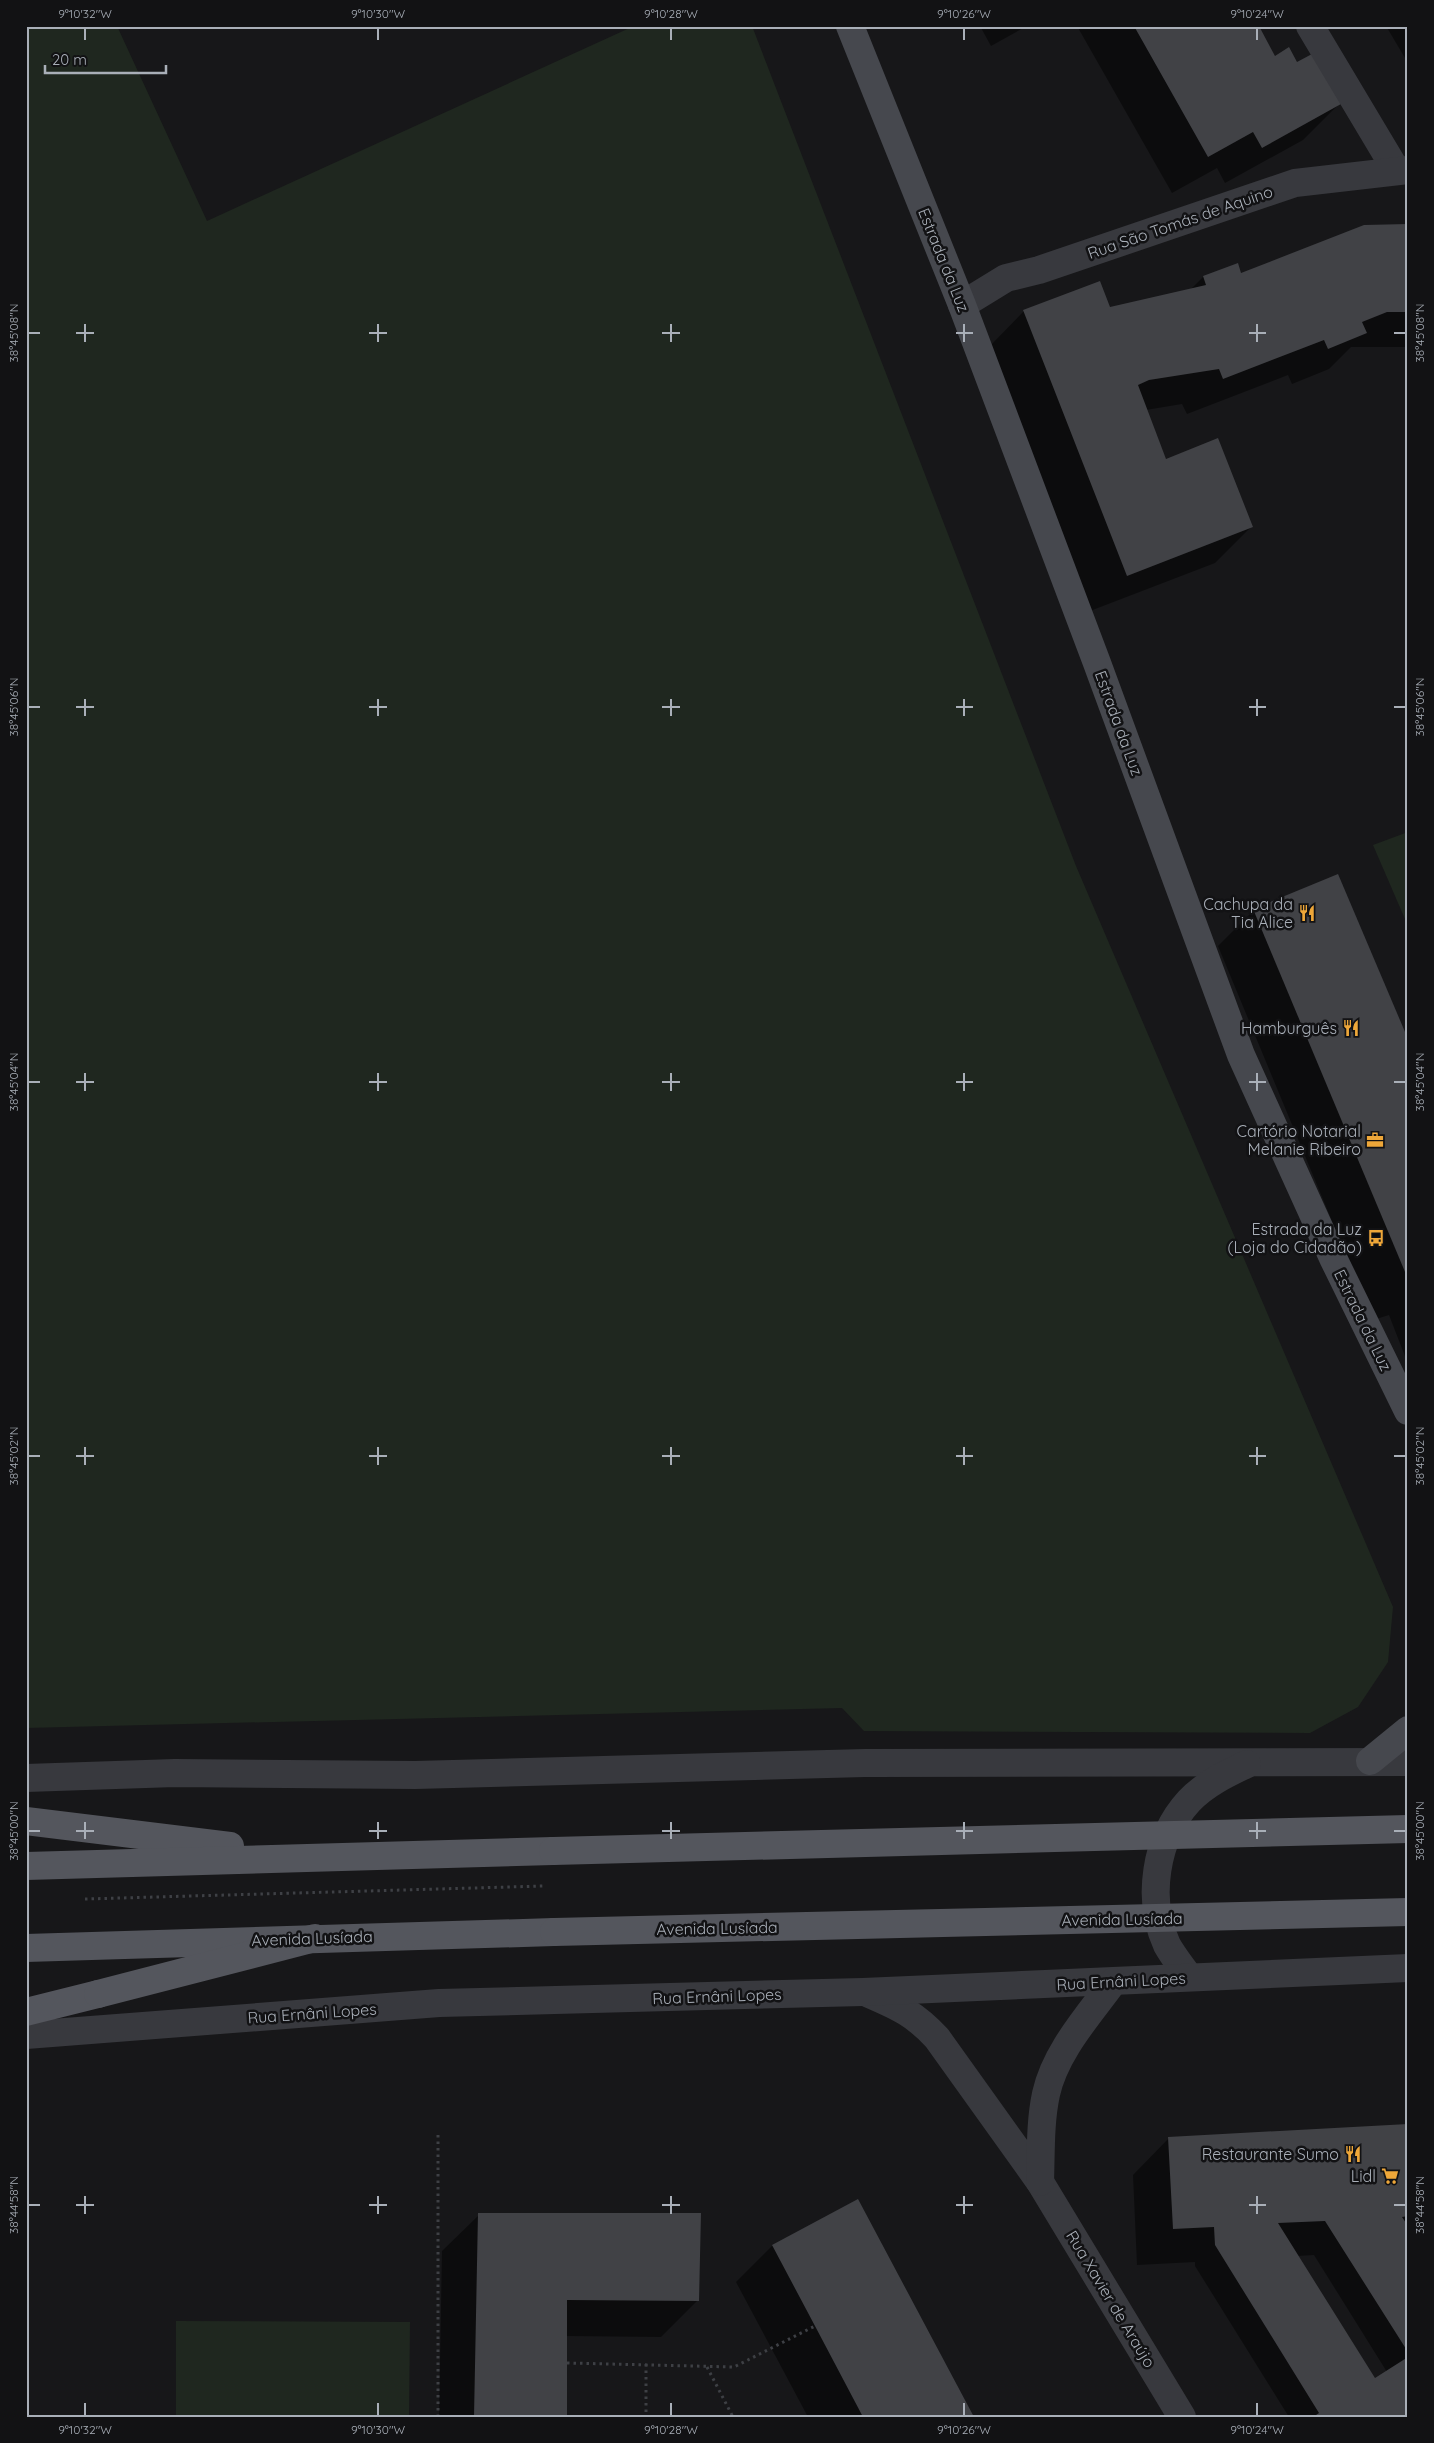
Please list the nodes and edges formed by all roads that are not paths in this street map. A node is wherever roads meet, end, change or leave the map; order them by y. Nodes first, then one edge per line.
1 (850, 26) edge
2 (1310, 26) edge
3 (1402, 170) edge
4 (962, 305) junction
5 (1408, 1411) edge
6 (1408, 1730) edge
7 (1370, 1761) junction
8 (1253, 1762) junction
9 (1408, 1762) edge
10 (26, 1778) edge
11 (26, 1820) edge
12 (1408, 1830) edge
13 (323, 1858) junction
14 (26, 1866) edge
15 (1408, 1912) edge
16 (315, 1938) junction
17 (26, 1948) edge
18 (1408, 1968) edge
19 (1189, 1977) junction
20 (1113, 1982) junction
21 (863, 1992) junction
22 (26, 2012) edge
23 (26, 2035) edge
24 (1040, 2182) junction
25 (1182, 2417) edge

1 - 4 main road, Estrada da Luz
2 - 3 street
3 - 4 street, Rua São Tomás de Aquino
4 - 5 main road, Estrada da Luz
6 - 7 main road
7 - 8 street
7 - 9 street
8 - 10 street
8 - 19 street
11 - 13 main road
12 - 13 main road, bridge
13 - 14 main road
15 - 16 main road, Avenida Lusíada, bridge
16 - 17 main road, Avenida Lusíada, bridge
16 - 22 main road, bridge
18 - 19 street, Rua Ernâni Lopes
19 - 20 street, Rua Ernâni Lopes
20 - 21 street, Rua Ernâni Lopes
20 - 24 street
21 - 23 street, Rua Ernâni Lopes
21 - 24 street, Rua Xavier de Araújo
24 - 25 street, Rua Xavier de Araújo

